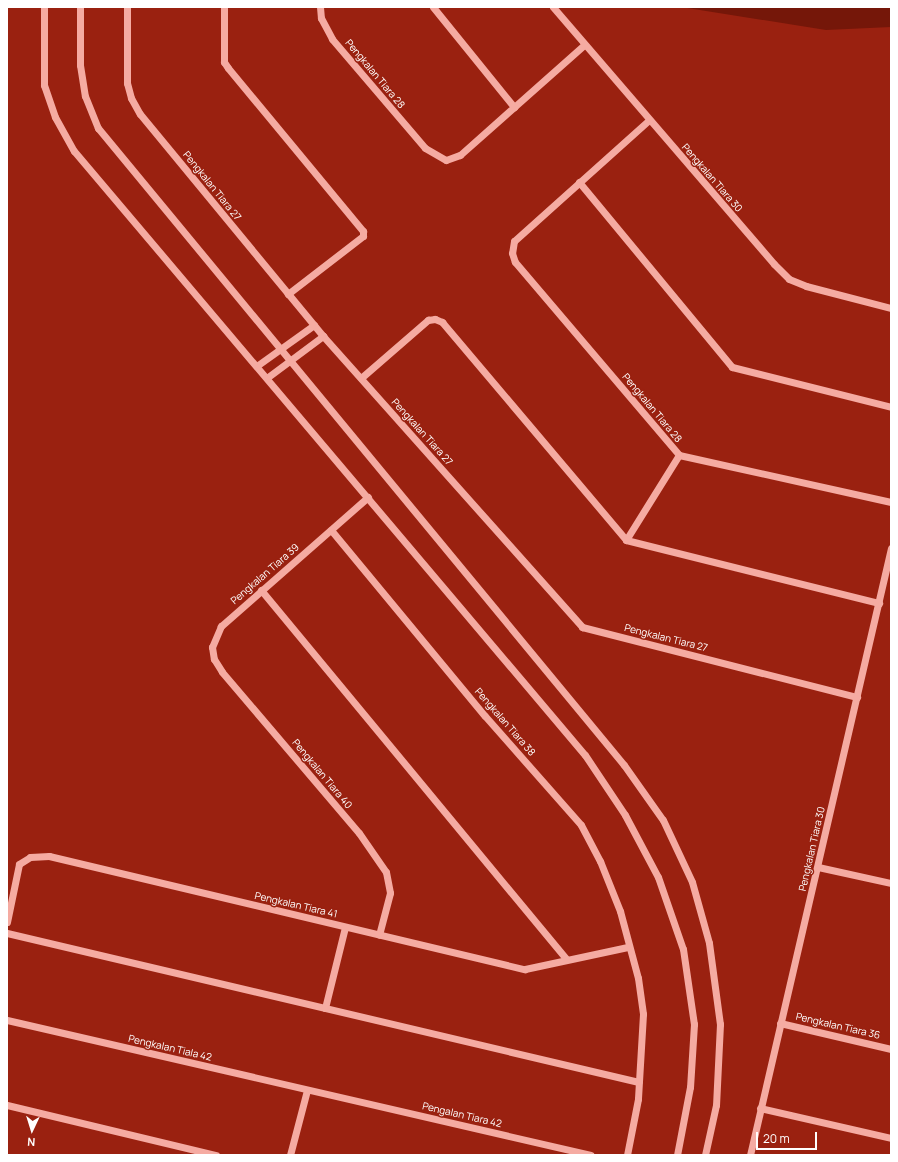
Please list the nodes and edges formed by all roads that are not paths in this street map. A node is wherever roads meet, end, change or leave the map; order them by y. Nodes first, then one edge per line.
1 (44, 7) edge
2 (80, 7) edge
3 (127, 7) edge
4 (224, 7) edge
5 (320, 7) edge
6 (433, 7) edge
7 (553, 7) edge
8 (584, 45) junction
9 (514, 107) junction
10 (649, 120) junction
11 (579, 182) junction
12 (288, 294) junction
13 (891, 308) edge
14 (314, 325) junction
15 (323, 336) junction
16 (280, 349) junction
17 (290, 360) junction
18 (258, 366) junction
19 (268, 377) junction
20 (361, 378) junction
21 (891, 407) edge
22 (679, 455) junction
23 (368, 497) junction
24 (891, 502) edge
25 (331, 530) junction
26 (626, 540) junction
27 (891, 548) edge
28 (261, 590) junction
29 (880, 603) junction
30 (215, 636) joint
31 (857, 697) junction
32 (818, 867) junction
33 (891, 883) edge
34 (7, 922) edge
35 (345, 927) junction
36 (7, 933) edge
37 (379, 935) junction
38 (628, 947) junction
39 (566, 959) junction
40 (325, 1008) junction
41 (7, 1020) edge
42 (780, 1023) junction
43 (891, 1049) edge
44 (639, 1082) junction
45 (307, 1090) junction
46 (328, 1095) joint
47 (7, 1105) edge
48 (760, 1108) junction
49 (891, 1138) edge
50 (216, 1155) edge
51 (290, 1155) edge
52 (591, 1155) edge
53 (627, 1155) edge
54 (676, 1155) edge
55 (705, 1155) edge
56 (750, 1155) edge

1 - 18 street
2 - 16 street
3 - 12 street, Pengkalan Tiara 27
4 - 12 street
5 - 9 street, Pengkalan Tiara 28
6 - 9 street
7 - 8 street, Pengkalan Tiara 30
8 - 9 street, Pengkalan Tiara 28
8 - 10 street, Pengkalan Tiara 30
10 - 11 street
10 - 13 street, Pengkalan Tiara 30
11 - 21 street
11 - 22 street, Pengkalan Tiara 28
12 - 14 street, Pengkalan Tiara 27
14 - 15 street, Pengkalan Tiara 27
14 - 16 street
15 - 17 street
15 - 20 street, Pengkalan Tiara 27
16 - 17 street
16 - 18 street
17 - 19 street
17 - 55 street
18 - 19 street
19 - 23 street
20 - 26 street
20 - 31 street, Pengkalan Tiara 27
22 - 24 street, Pengkalan Tiara 28
22 - 26 street
23 - 25 street, Pengkalan Tiara 39
23 - 54 street
25 - 28 street, Pengkalan Tiara 39
25 - 38 street, Pengkalan Tiara 38
26 - 29 street
27 - 29 street, Pengkalan Tiara 30
28 - 30 street, Pengkalan Tiara 39
28 - 39 street
29 - 31 street, Pengkalan Tiara 30
30 - 37 street, Pengkalan Tiara 40
31 - 32 street, Pengkalan Tiara 30
32 - 33 street
32 - 42 street, Pengkalan Tiara 30
34 - 35 street, Pengkalan Tiara 41
35 - 37 street, Pengkalan Tiara 41
35 - 40 street
36 - 40 street
37 - 39 street, Pengkalan Tiara 41
38 - 39 street, Pengkalan Tiara 41
38 - 44 street, Pengkalan Tiara 38
40 - 44 street
41 - 45 street, Pengkalan Tiala 42
42 - 43 street, Pengkalan Tiara 36
42 - 48 street, Pengkalan Tiara 30
44 - 53 street, Pengkalan Tiara 38
45 - 46 street, Pengkalan Tiala 42
45 - 51 street
46 - 52 street, Pengalan Tiara 42
47 - 50 street
48 - 49 street
48 - 56 street, Pengkalan Tiara 30

